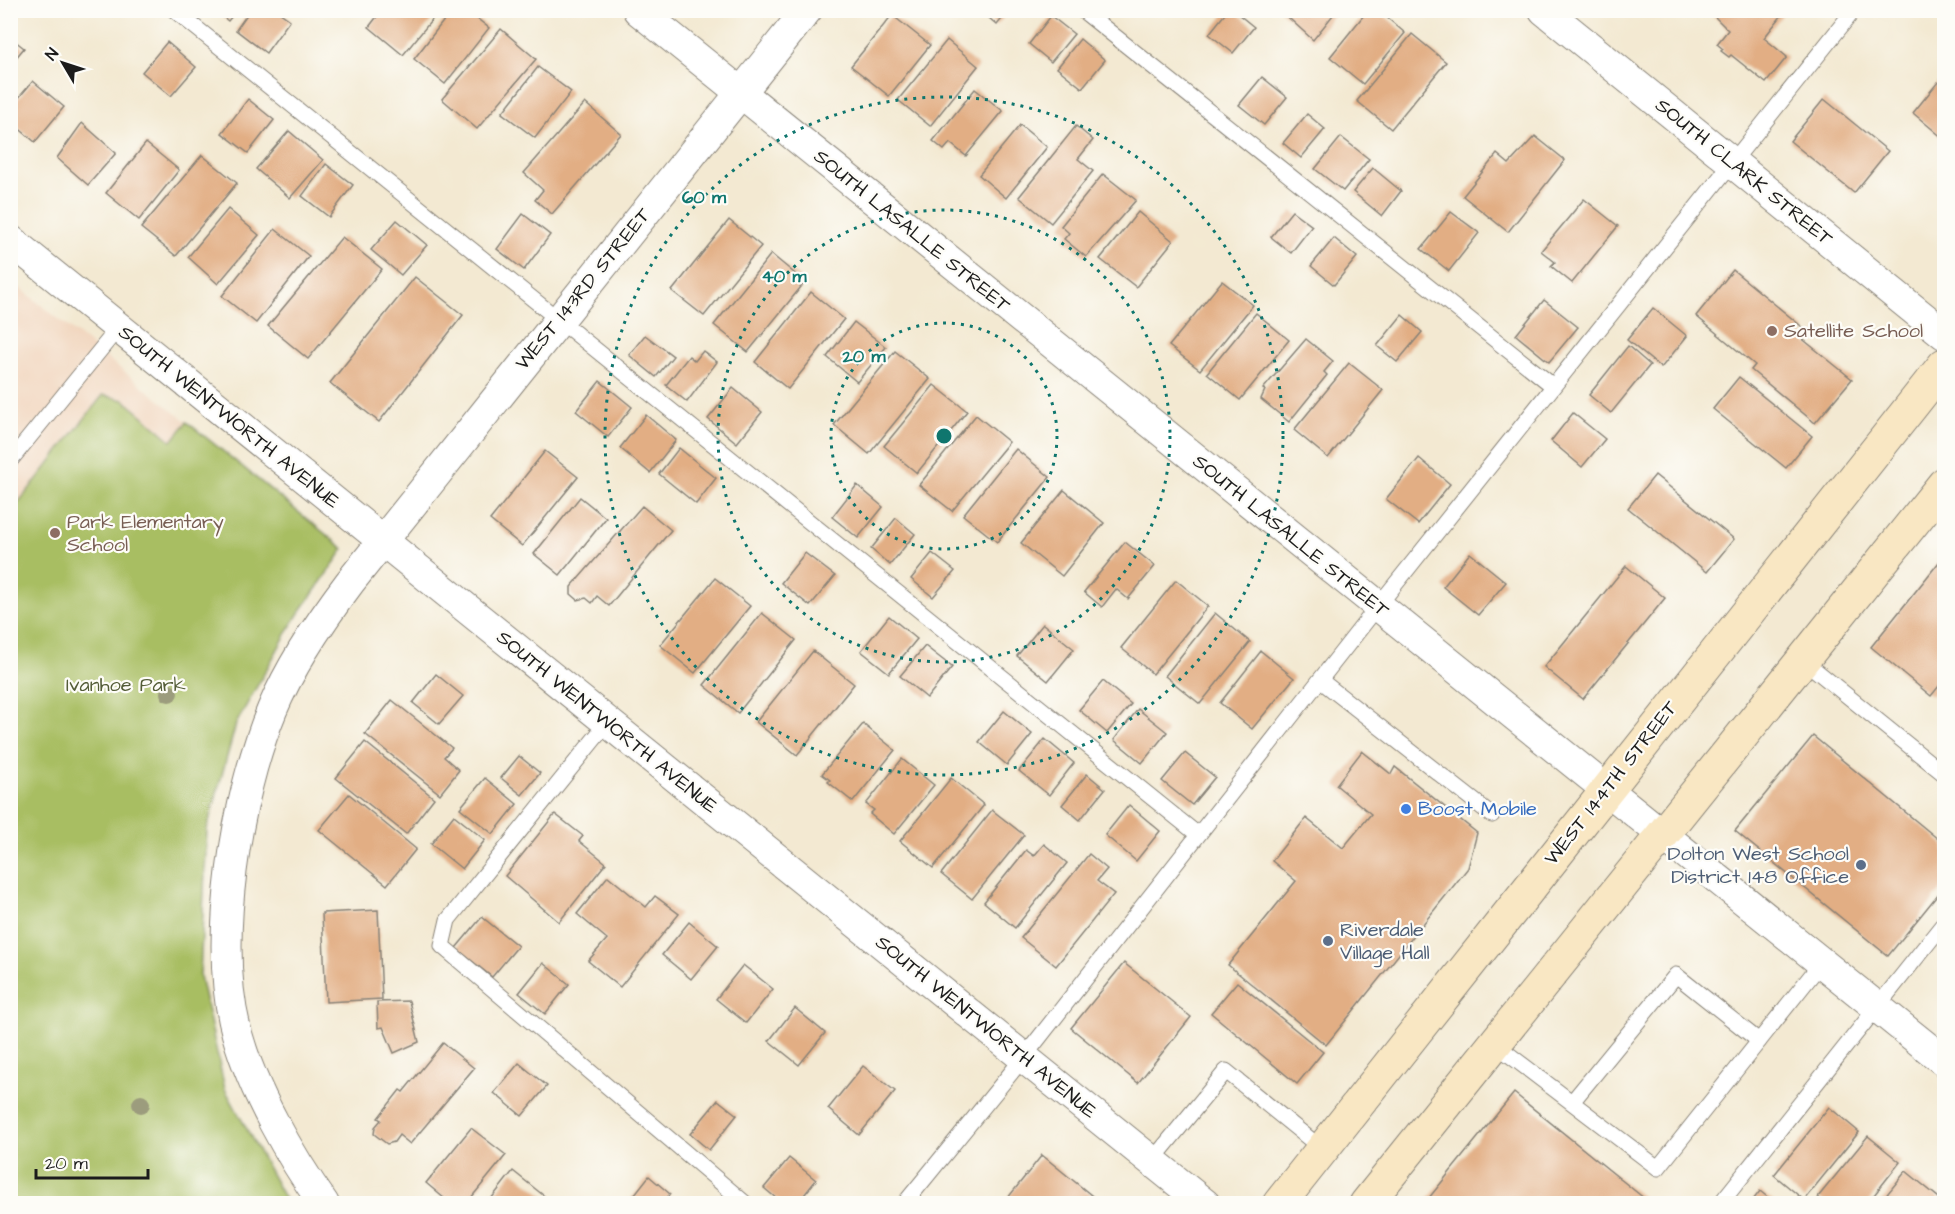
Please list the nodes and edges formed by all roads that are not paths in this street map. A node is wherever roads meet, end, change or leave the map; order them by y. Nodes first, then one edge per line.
1 (174, 10) edge
2 (638, 10) edge
3 (807, 10) edge
4 (1083, 10) edge
5 (1544, 10) edge
6 (1854, 10) edge
7 (741, 93) junction
8 (1732, 163) junction
9 (10, 240) edge
10 (558, 321) junction
11 (119, 327) junction
12 (1944, 334) edge
13 (1944, 365) edge
14 (1553, 387) junction
15 (10, 461) edge
16 (1944, 484) edge
17 (382, 540) junction
18 (1378, 606) junction
19 (1803, 660) junction
20 (1320, 680) junction
21 (608, 722) junction
22 (1944, 774) edge
23 (1606, 789) junction
24 (1492, 815) dead end
25 (1197, 834) junction
26 (1662, 835) junction
27 (1944, 923) edge
28 (1821, 962) junction
29 (1877, 1007) junction
30 (1759, 1041) junction
31 (1495, 1044) junction
32 (1024, 1057) junction
33 (1944, 1061) edge
34 (1572, 1102) junction
35 (1322, 1149) junction
36 (1152, 1161) junction
37 (324, 1203) edge
38 (746, 1203) edge
39 (904, 1203) edge
40 (1205, 1203) edge
41 (1279, 1203) edge
42 (1366, 1203) edge
43 (1720, 1203) edge

1 - 10 lane
2 - 7 street, SOUTH LASALLE STREET
3 - 7 street, WEST 143RD STREET
4 - 14 lane
5 - 8 street, SOUTH CLARK STREET
6 - 8 lane
7 - 10 street, WEST 143RD STREET
7 - 18 street, SOUTH LASALLE STREET
8 - 12 street, SOUTH CLARK STREET
8 - 14 lane
9 - 11 street, SOUTH WENTWORTH AVENUE
10 - 17 street, WEST 143RD STREET
10 - 25 lane
11 - 15 lane
11 - 17 street, SOUTH WENTWORTH AVENUE
13 - 23 street, WEST 144TH STREET
14 - 18 lane
16 - 19 street
17 - 21 street, SOUTH WENTWORTH AVENUE
17 - 37 street, WEST 143RD STREET
18 - 20 lane
18 - 23 street, SOUTH LASALLE STREET
19 - 22 lane
19 - 26 street
20 - 24 lane
20 - 25 lane
21 - 32 street, SOUTH WENTWORTH AVENUE
21 - 38 lane
23 - 26 street, SOUTH LASALLE STREET
23 - 35 street, WEST 144TH STREET
25 - 32 lane
26 - 28 street, SOUTH LASALLE STREET
26 - 31 street
27 - 29 lane
28 - 29 street, SOUTH LASALLE STREET
28 - 30 lane
29 - 33 street, SOUTH LASALLE STREET
29 - 43 lane
30 - 34 lane
30 - 34 lane
31 - 34 lane
31 - 42 street
32 - 36 street, SOUTH WENTWORTH AVENUE
32 - 39 lane
35 - 36 lane
35 - 41 street, WEST 144TH STREET
36 - 40 street, SOUTH WENTWORTH AVENUE

